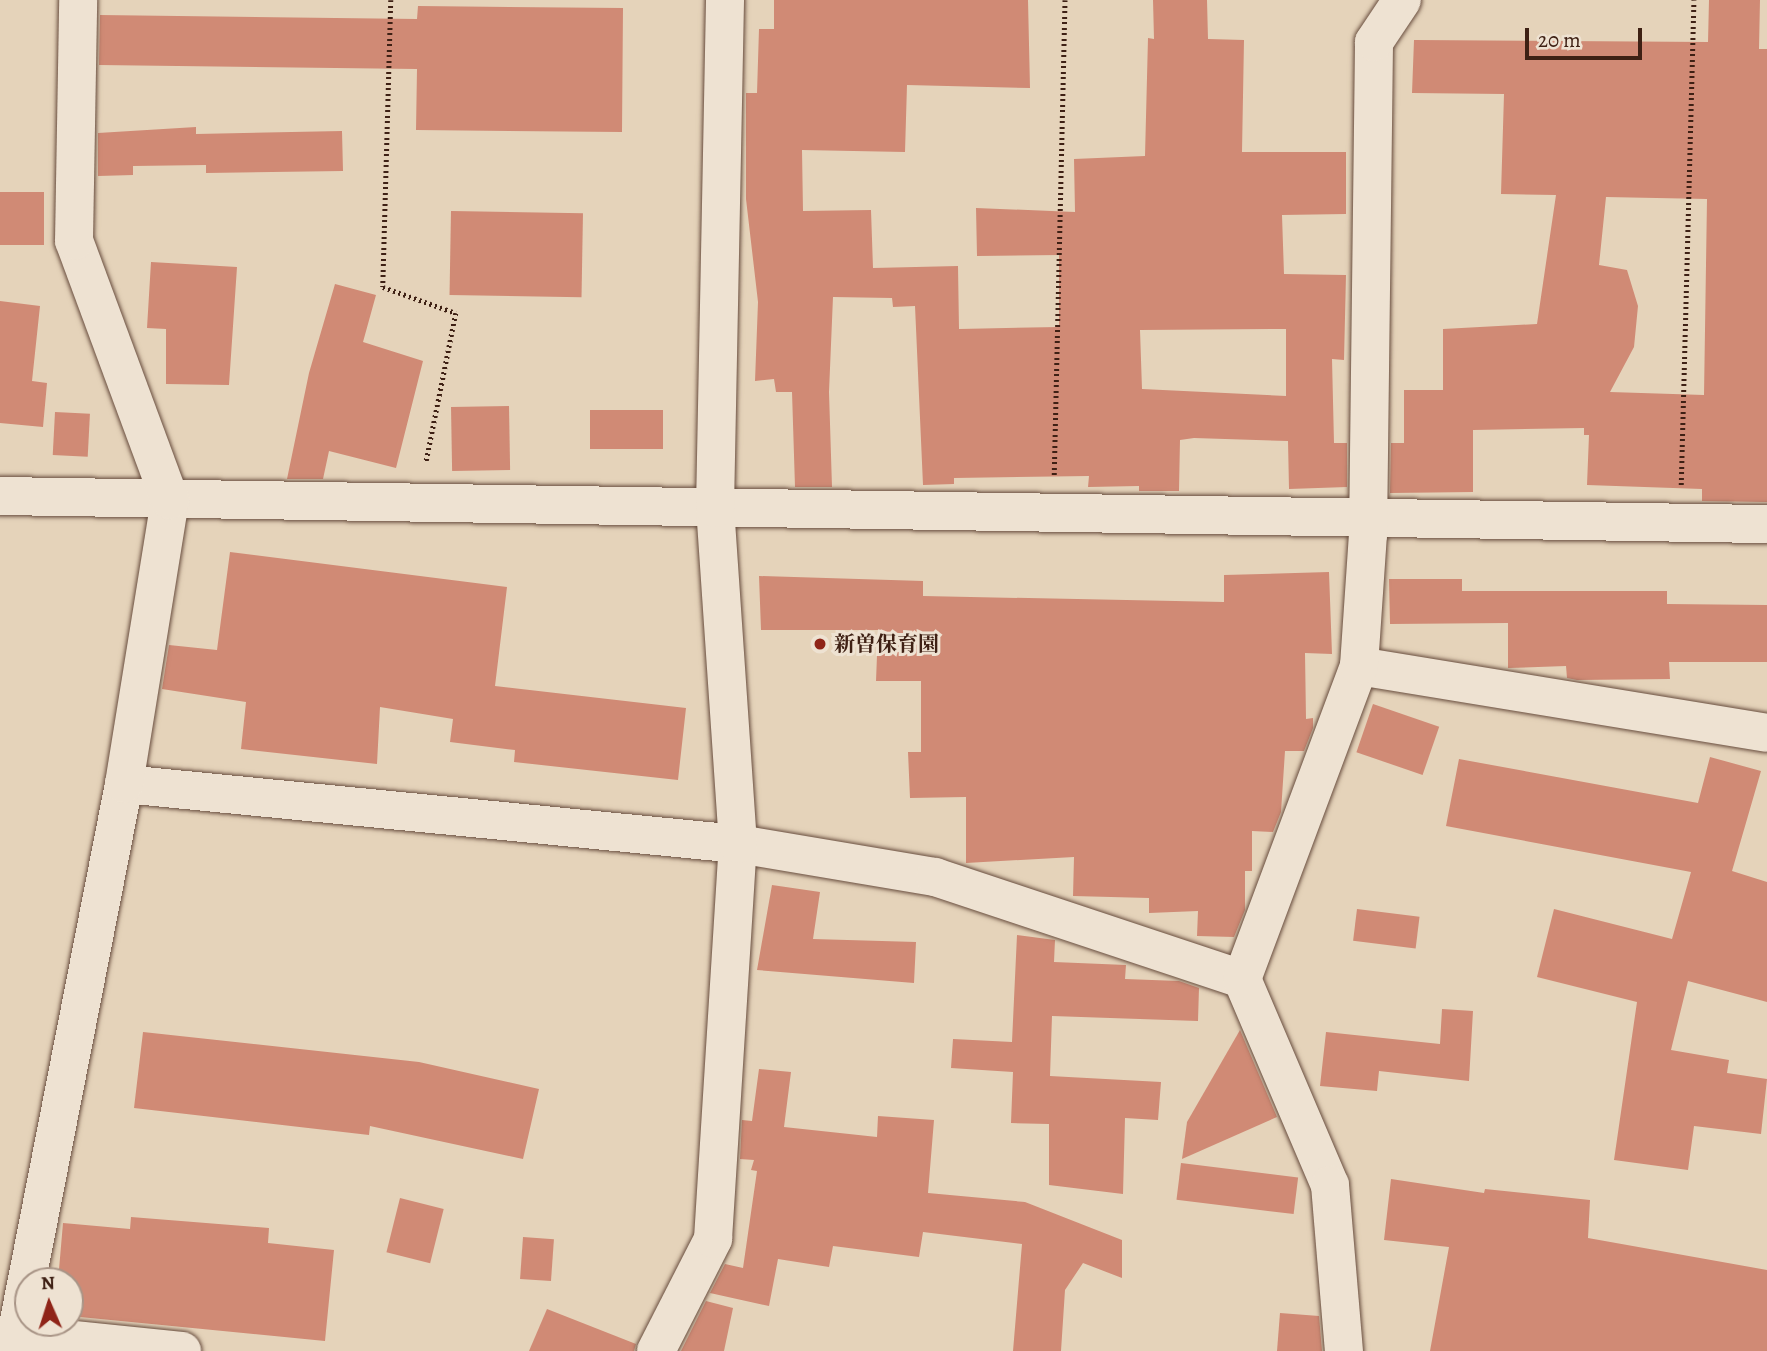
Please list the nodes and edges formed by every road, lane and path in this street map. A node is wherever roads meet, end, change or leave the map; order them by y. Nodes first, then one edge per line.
1 (78, 0) edge
2 (390, 0) edge
3 (725, 0) edge
4 (1065, 0) edge
5 (1402, 0) edge
6 (1694, 0) edge
7 (0, 496) edge
8 (170, 500) junction
9 (418, 504) junction
10 (715, 508) junction
11 (1053, 514) junction
12 (1368, 519) junction
13 (1680, 523) junction
14 (1767, 524) edge
15 (1359, 666) junction
16 (1767, 733) edge
17 (124, 784) junction
18 (738, 844) junction
19 (1242, 979) junction
20 (15, 1342) edge
21 (182, 1351) edge
22 (656, 1351) edge
23 (1344, 1351) edge

1 - 8 street
2 - 9 path
3 - 10 street
4 - 11 path
5 - 12 street
6 - 13 path
7 - 8 street
8 - 9 street
8 - 17 street
9 - 10 street
10 - 11 street
10 - 18 street
11 - 12 street
12 - 13 street
12 - 15 street
13 - 14 street
15 - 16 street
15 - 19 street
17 - 18 street
17 - 20 street
18 - 19 street
18 - 22 street
19 - 23 street
20 - 21 street

